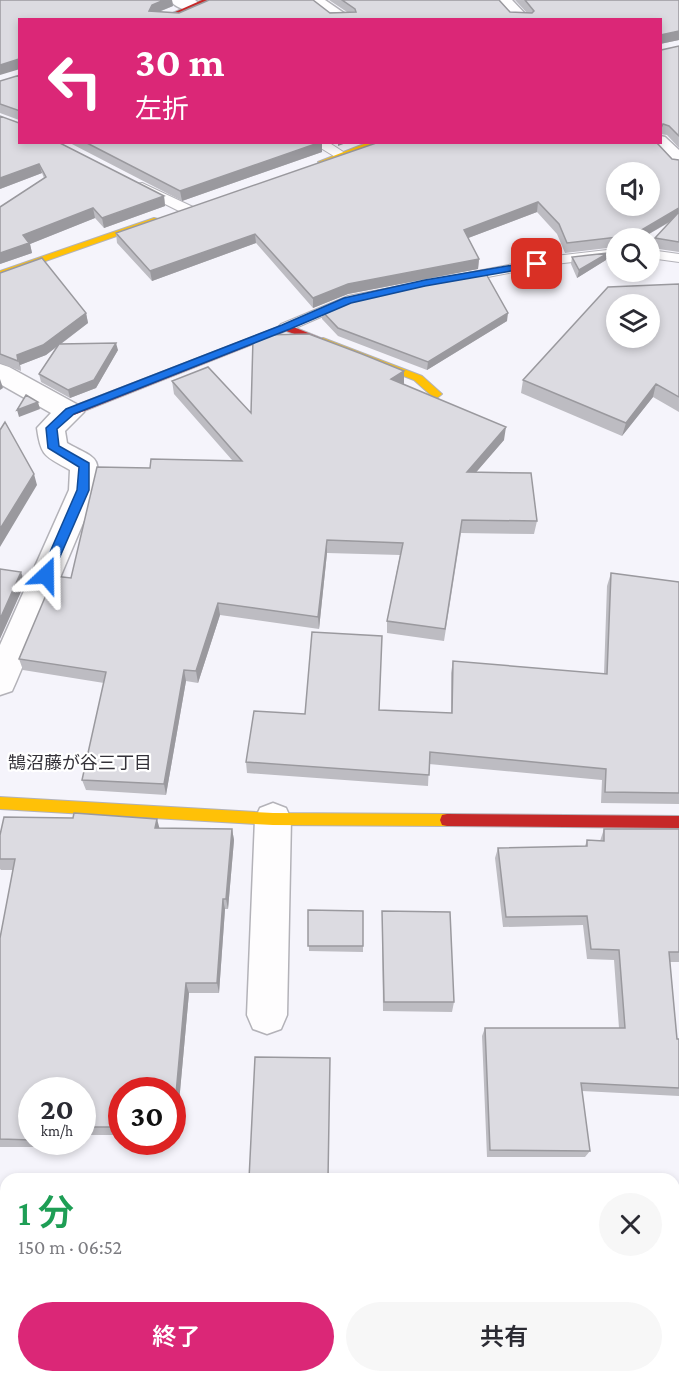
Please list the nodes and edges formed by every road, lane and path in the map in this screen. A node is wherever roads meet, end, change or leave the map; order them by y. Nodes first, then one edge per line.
1 (312, 0) edge
2 (501, 0) edge
3 (194, 2) edge
4 (164, 18) edge
5 (342, 18) edge
6 (520, 18) edge
7 (321, 144) edge
8 (373, 144) edge
9 (659, 144) edge
10 (342, 155) junction
11 (679, 162) edge
12 (309, 167) edge
13 (124, 179) edge
14 (193, 208) joint
15 (606, 254) edge
16 (660, 255) edge
17 (679, 258) edge
18 (0, 274) edge
19 (286, 327) junction
20 (0, 374) edge
21 (437, 394) dead end
22 (70, 412) junction
23 (0, 682) edge
24 (0, 803) edge
25 (273, 819) junction
26 (679, 822) edge
27 (267, 1015) dead end

1 - 5 street
2 - 6 street
3 - 4 street
7 - 10 lane
8 - 10 street
9 - 11 street
10 - 12 street
13 - 14 lane
14 - 18 street
15 - 19 lane
16 - 17 lane
19 - 21 street
19 - 22 street
20 - 22 street
22 - 23 street
24 - 25 street
25 - 26 street
25 - 27 street

